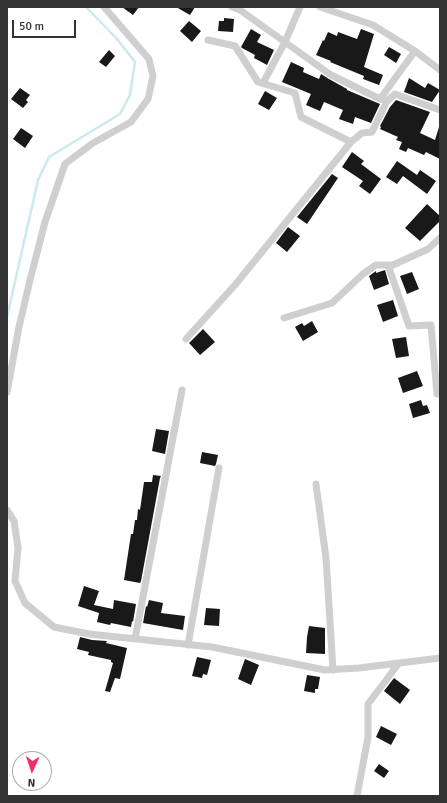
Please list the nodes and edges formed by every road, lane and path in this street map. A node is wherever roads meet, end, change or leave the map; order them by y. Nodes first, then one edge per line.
1 (104, 7) edge
2 (232, 7) edge
3 (300, 7) edge
4 (320, 7) edge
5 (208, 40) dead end
6 (285, 42) junction
7 (415, 51) junction
8 (440, 70) edge
9 (263, 83) junction
10 (383, 100) junction
11 (440, 110) edge
12 (351, 142) junction
13 (440, 238) edge
14 (388, 265) junction
15 (284, 318) dead end
16 (186, 339) dead end
17 (182, 390) dead end
18 (7, 392) edge
19 (437, 394) dead end
20 (218, 468) dead end
21 (316, 484) dead end
22 (7, 510) edge
23 (135, 639) junction
24 (188, 645) junction
25 (440, 658) edge
26 (399, 663) junction
27 (333, 670) junction
28 (357, 796) edge

1 - 18 street
2 - 6 street
3 - 6 street
4 - 7 street
5 - 9 street
6 - 9 street
6 - 10 street
7 - 8 street
7 - 10 street
9 - 12 street
10 - 11 street
10 - 12 street
12 - 16 street
13 - 14 street
14 - 15 street
14 - 19 street
17 - 23 street
20 - 24 street
21 - 27 street
22 - 23 street
23 - 24 street
24 - 27 street
25 - 26 street
26 - 27 street
26 - 28 street

